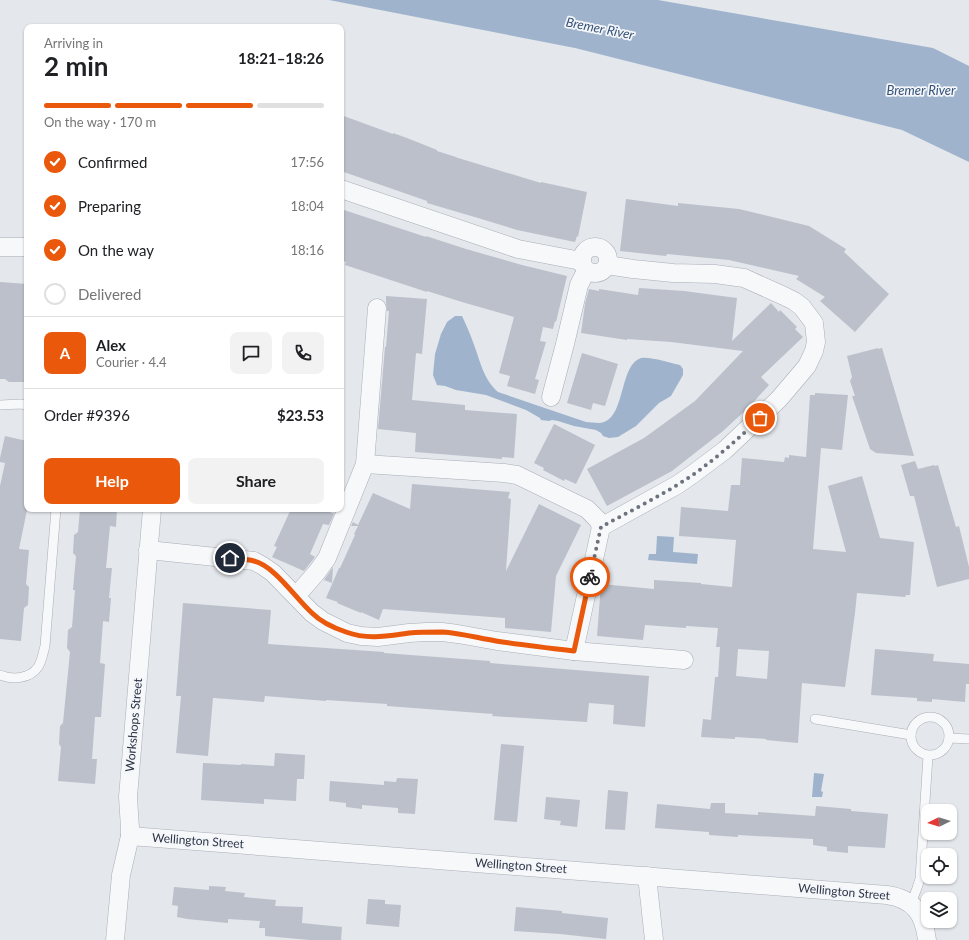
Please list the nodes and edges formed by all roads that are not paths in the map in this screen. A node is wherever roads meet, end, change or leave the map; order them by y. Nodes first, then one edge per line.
1 (344, 190) edge
2 (0, 247) edge
3 (24, 247) edge
4 (584, 266) junction
5 (377, 308) dead end
6 (551, 397) dead end
7 (24, 404) edge
8 (0, 405) edge
9 (366, 464) junction
10 (56, 512) edge
11 (152, 512) edge
12 (601, 527) junction
13 (148, 550) junction
14 (296, 596) junction
15 (574, 651) junction
16 (684, 660) dead end
17 (0, 674) edge
18 (815, 719) dead end
19 (911, 735) junction
20 (949, 738) junction
21 (969, 739) edge
22 (928, 756) junction
23 (130, 836) junction
24 (647, 876) junction
25 (911, 904) junction
26 (115, 940) edge
27 (654, 940) edge
28 (927, 940) edge

1 - 4 street
2 - 3 street
4 - 6 street
4 - 12 street
5 - 9 street
7 - 8 lane
9 - 12 street
9 - 14 street
10 - 17 lane
11 - 13 street, Workshops Street
12 - 15 street
13 - 14 street
13 - 23 street, Workshops Street
14 - 15 street
15 - 16 street
18 - 19 lane
19 - 20 lane
19 - 22 lane
20 - 21 lane
20 - 22 lane
22 - 25 lane
23 - 24 street, Wellington Street
23 - 26 street, Workshops Street
24 - 25 street, Wellington Street
24 - 27 street
25 - 28 street

